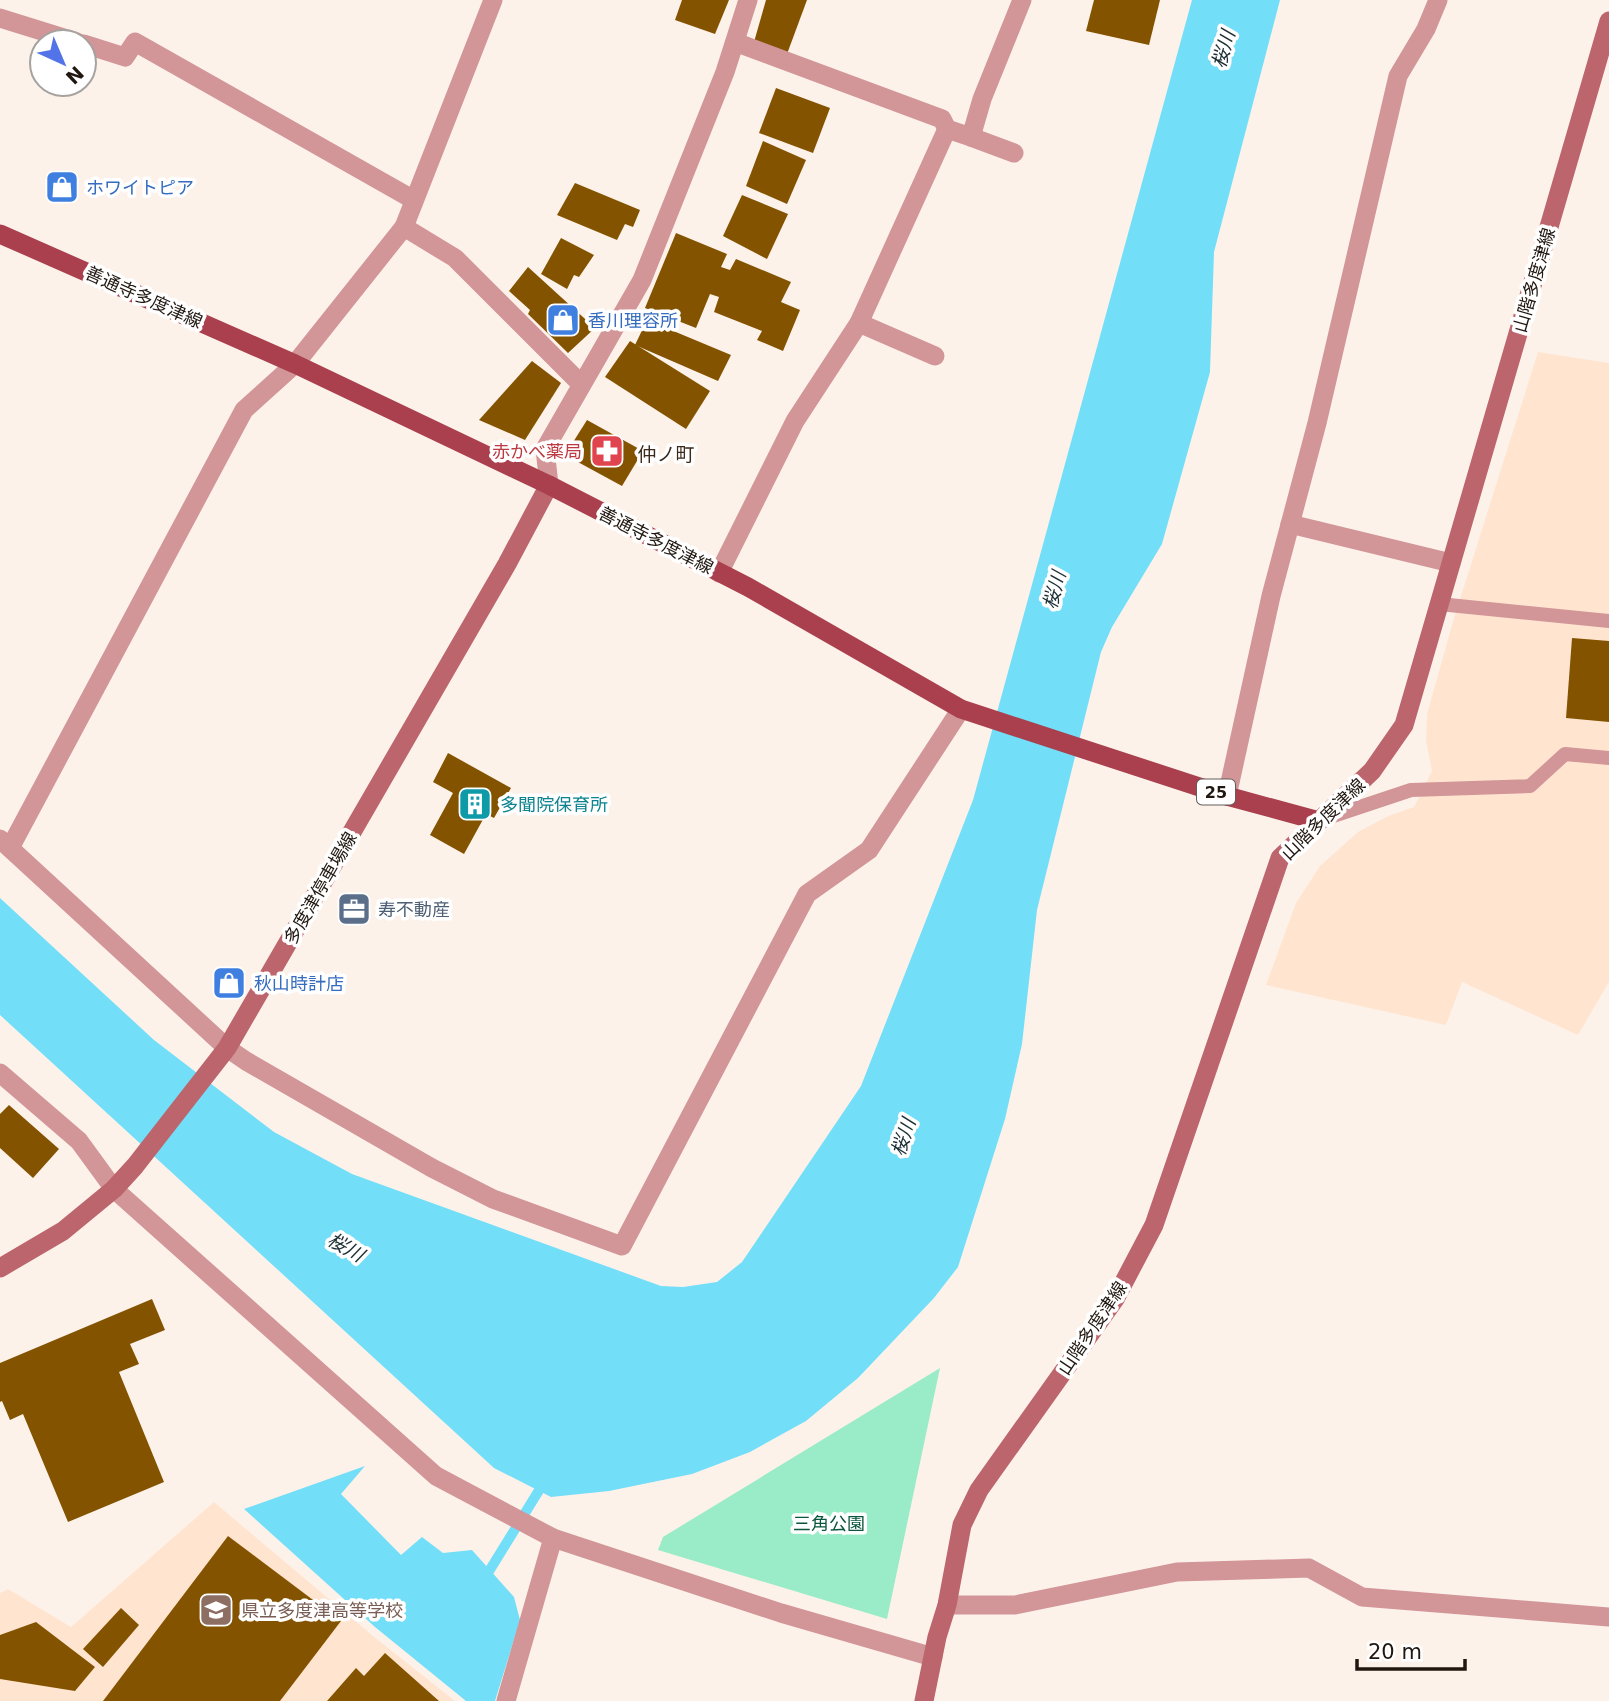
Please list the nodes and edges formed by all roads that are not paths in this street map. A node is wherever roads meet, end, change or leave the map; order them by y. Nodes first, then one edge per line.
1 (493, 0) edge
2 (748, 0) edge
3 (1022, 0) edge
4 (1438, 0) edge
5 (0, 18) edge
6 (1609, 21) edge
7 (32, 28) edge
8 (735, 42) junction
9 (98, 48) edge
10 (947, 129) junction
11 (971, 137) junction
12 (1014, 153) dead end
13 (414, 200) junction
14 (404, 227) junction
15 (0, 234) edge
16 (859, 323) junction
17 (935, 356) dead end
18 (295, 364) junction
19 (581, 384) junction
20 (548, 485) junction
21 (1290, 524) junction
22 (1451, 563) junction
23 (719, 573) junction
24 (1439, 604) junction
25 (1609, 621) edge
26 (961, 709) junction
27 (1609, 758) edge
28 (1227, 796) junction
29 (1319, 821) junction
30 (5, 843) edge
31 (227, 1048) junction
32 (0, 1073) edge
33 (114, 1188) junction
34 (0, 1268) edge
35 (553, 1538) junction
36 (947, 1605) junction
37 (1609, 1617) edge
38 (933, 1657) junction
39 (506, 1701) edge
40 (924, 1701) edge

1 - 13 street
2 - 8 street
3 - 11 street
4 - 21 street
5 - 7 street
6 - 22 main road, 山階多度津線
8 - 10 street
8 - 19 street
9 - 13 street
10 - 11 street
10 - 16 street
11 - 12 street
13 - 14 street
14 - 18 street
14 - 19 street
15 - 18 main road, 善通寺多度津線 / 25
16 - 17 street
16 - 23 street
18 - 20 main road, 善通寺多度津線 / 25
18 - 30 street
19 - 20 street
20 - 23 main road, 善通寺多度津線 / 25
20 - 31 main road, 多度津停車場線
21 - 22 street
21 - 28 street
22 - 24 main road, 山階多度津線
23 - 26 main road, 善通寺多度津線 / 25
24 - 25 lane
24 - 29 main road, 山階多度津線
26 - 28 main road, 善通寺多度津線 / 25
26 - 31 street
27 - 29 lane
28 - 29 main road, 善通寺多度津線 / 25
29 - 36 main road, 山階多度津線
30 - 31 street
31 - 33 main road, 多度津停車場線
32 - 33 street
33 - 34 main road, 多度津停車場線
33 - 35 street
35 - 38 street
35 - 39 street
36 - 37 street
36 - 38 main road, 山階多度津線
38 - 40 main road, 山階多度津線

